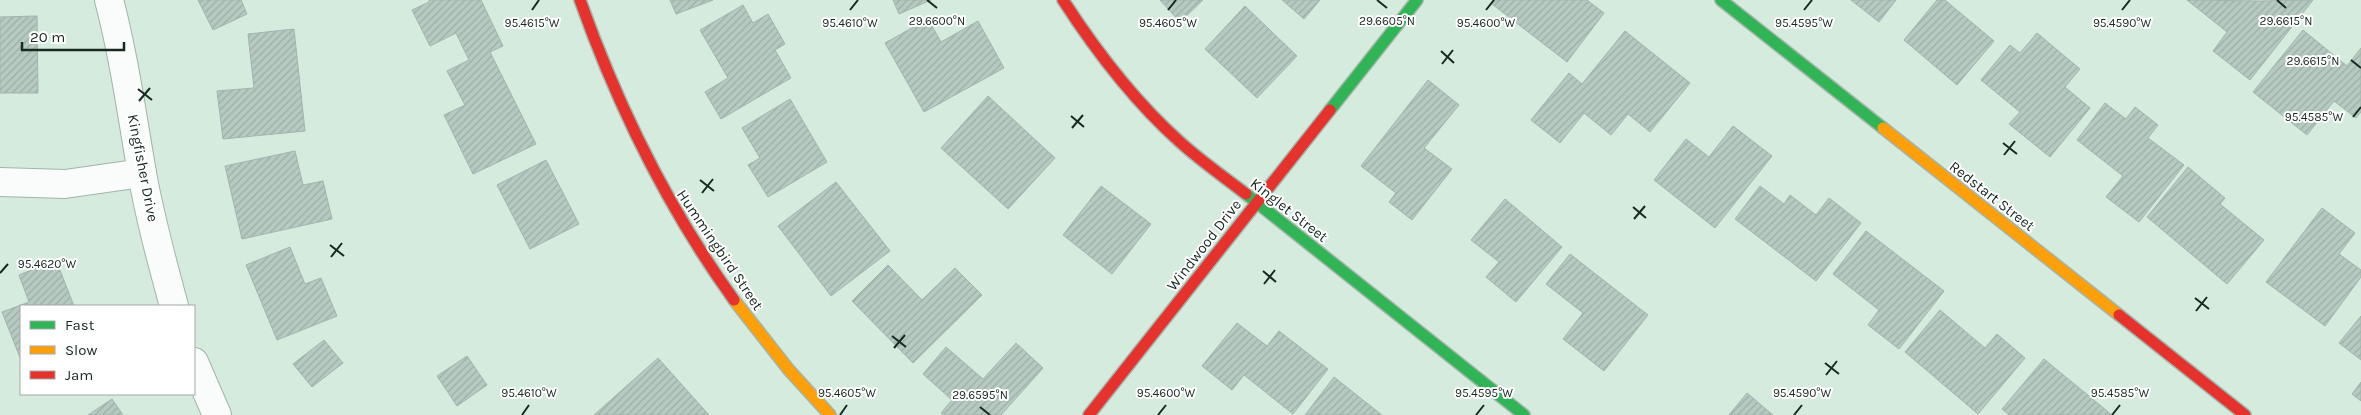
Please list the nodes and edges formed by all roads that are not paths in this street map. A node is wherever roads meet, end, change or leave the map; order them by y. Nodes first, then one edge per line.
1 (109, 0) edge
2 (580, 0) edge
3 (1063, 0) edge
4 (1417, 0) edge
5 (1721, 0) edge
6 (142, 173) junction
7 (0, 182) edge
8 (1256, 204) junction
9 (174, 305) edge
10 (195, 364) edge
11 (217, 415) edge
12 (830, 415) edge
13 (1089, 415) edge
14 (1524, 415) edge
15 (2246, 415) edge

1 - 6 street, Kingfisher Drive
2 - 12 street, Hummingbird Street
3 - 8 street, Kinglet Street
4 - 8 street, Windwood Drive
5 - 15 street, Redstart Street
6 - 7 street
6 - 9 street, Kingfisher Drive
8 - 13 street, Windwood Drive
8 - 14 street, Kinglet Street
10 - 11 street

